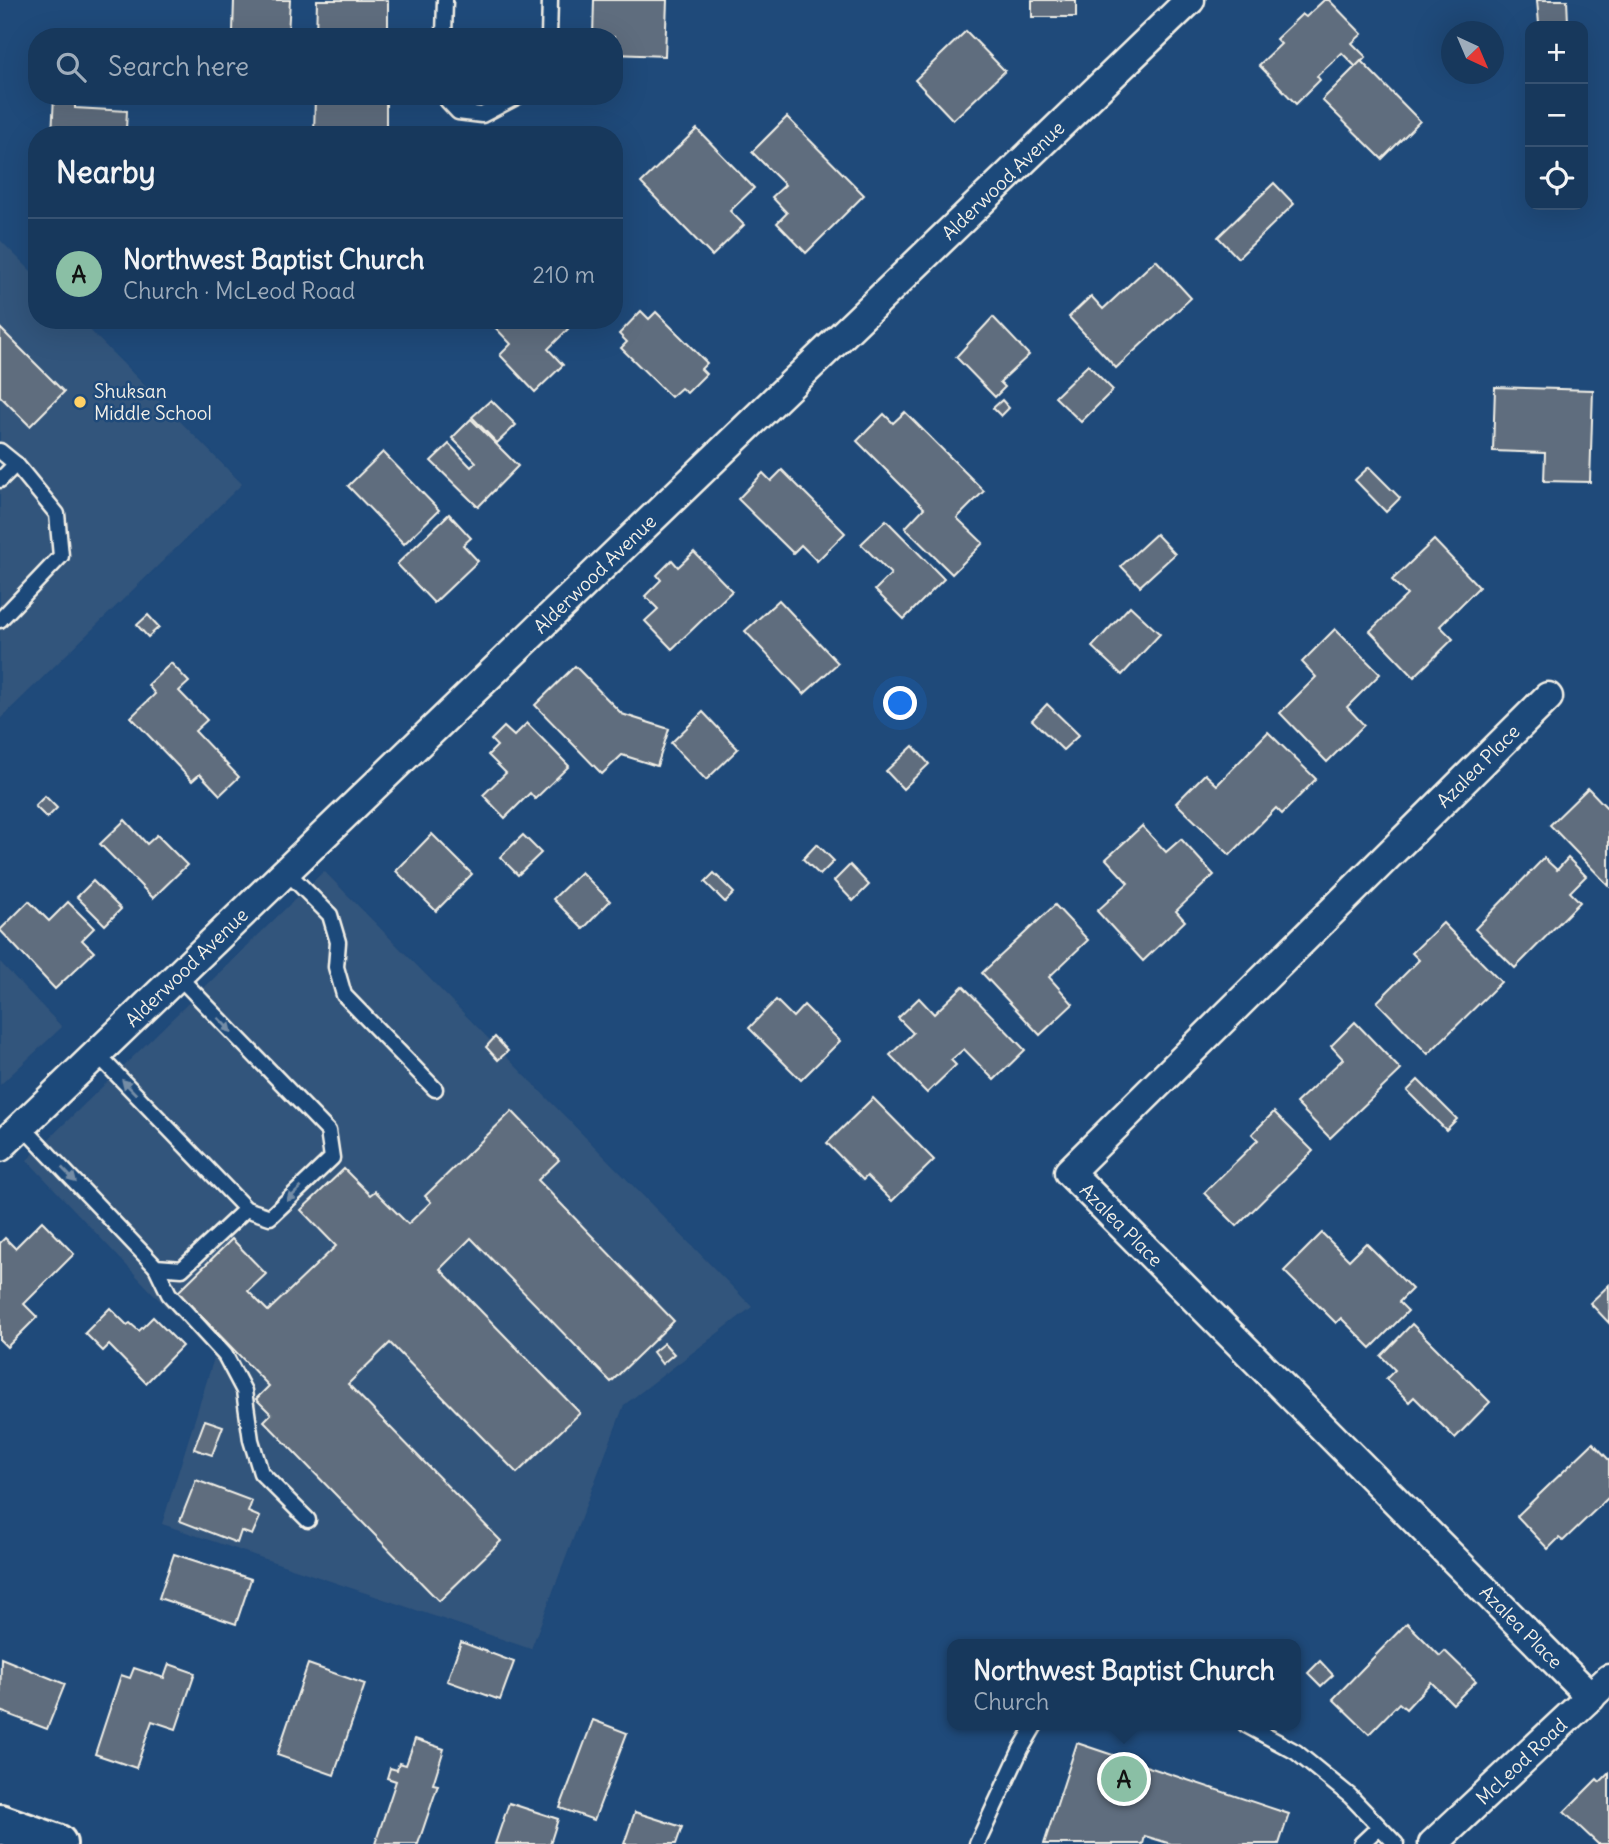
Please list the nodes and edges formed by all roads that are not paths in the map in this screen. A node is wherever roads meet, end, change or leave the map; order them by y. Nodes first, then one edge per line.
1 (445, 0) edge
2 (550, 0) edge
3 (1190, 0) edge
4 (444, 28) edge
5 (549, 28) edge
6 (451, 105) edge
7 (502, 105) edge
8 (0, 451) edge
9 (16, 464) junction
10 (0, 480) edge
11 (0, 620) edge
12 (1548, 697) dead end
13 (286, 871) junction
14 (177, 976) junction
15 (97, 1054) junction
16 (435, 1089) dead end
17 (22, 1126) junction
18 (0, 1147) edge
19 (246, 1209) junction
20 (156, 1267) junction
21 (308, 1520) dead end
22 (1600, 1688) edge
23 (1032, 1730) edge
24 (1255, 1730) edge
25 (0, 1824) edge
26 (1379, 1826) junction
27 (57, 1844) edge
28 (977, 1844) edge
29 (1361, 1844) edge
30 (1396, 1844) edge
31 (1433, 1844) edge

1 - 4 lane
2 - 5 lane
3 - 13 street, Alderwood Avenue
6 - 7 lane
8 - 9 lane
9 - 10 lane
9 - 11 lane
12 - 22 street, Azalea Place
13 - 14 street, Alderwood Avenue
13 - 16 lane
14 - 15 street, Alderwood Avenue
14 -> 19 lane
15 - 17 street, Alderwood Avenue
19 -> 15 lane
17 - 18 street, Alderwood Avenue
17 -> 20 lane
19 - 20 lane
20 - 21 lane
22 - 31 street, McLeod Road
23 - 28 lane
24 - 26 lane
25 - 27 main road
26 - 29 lane
26 - 30 lane

